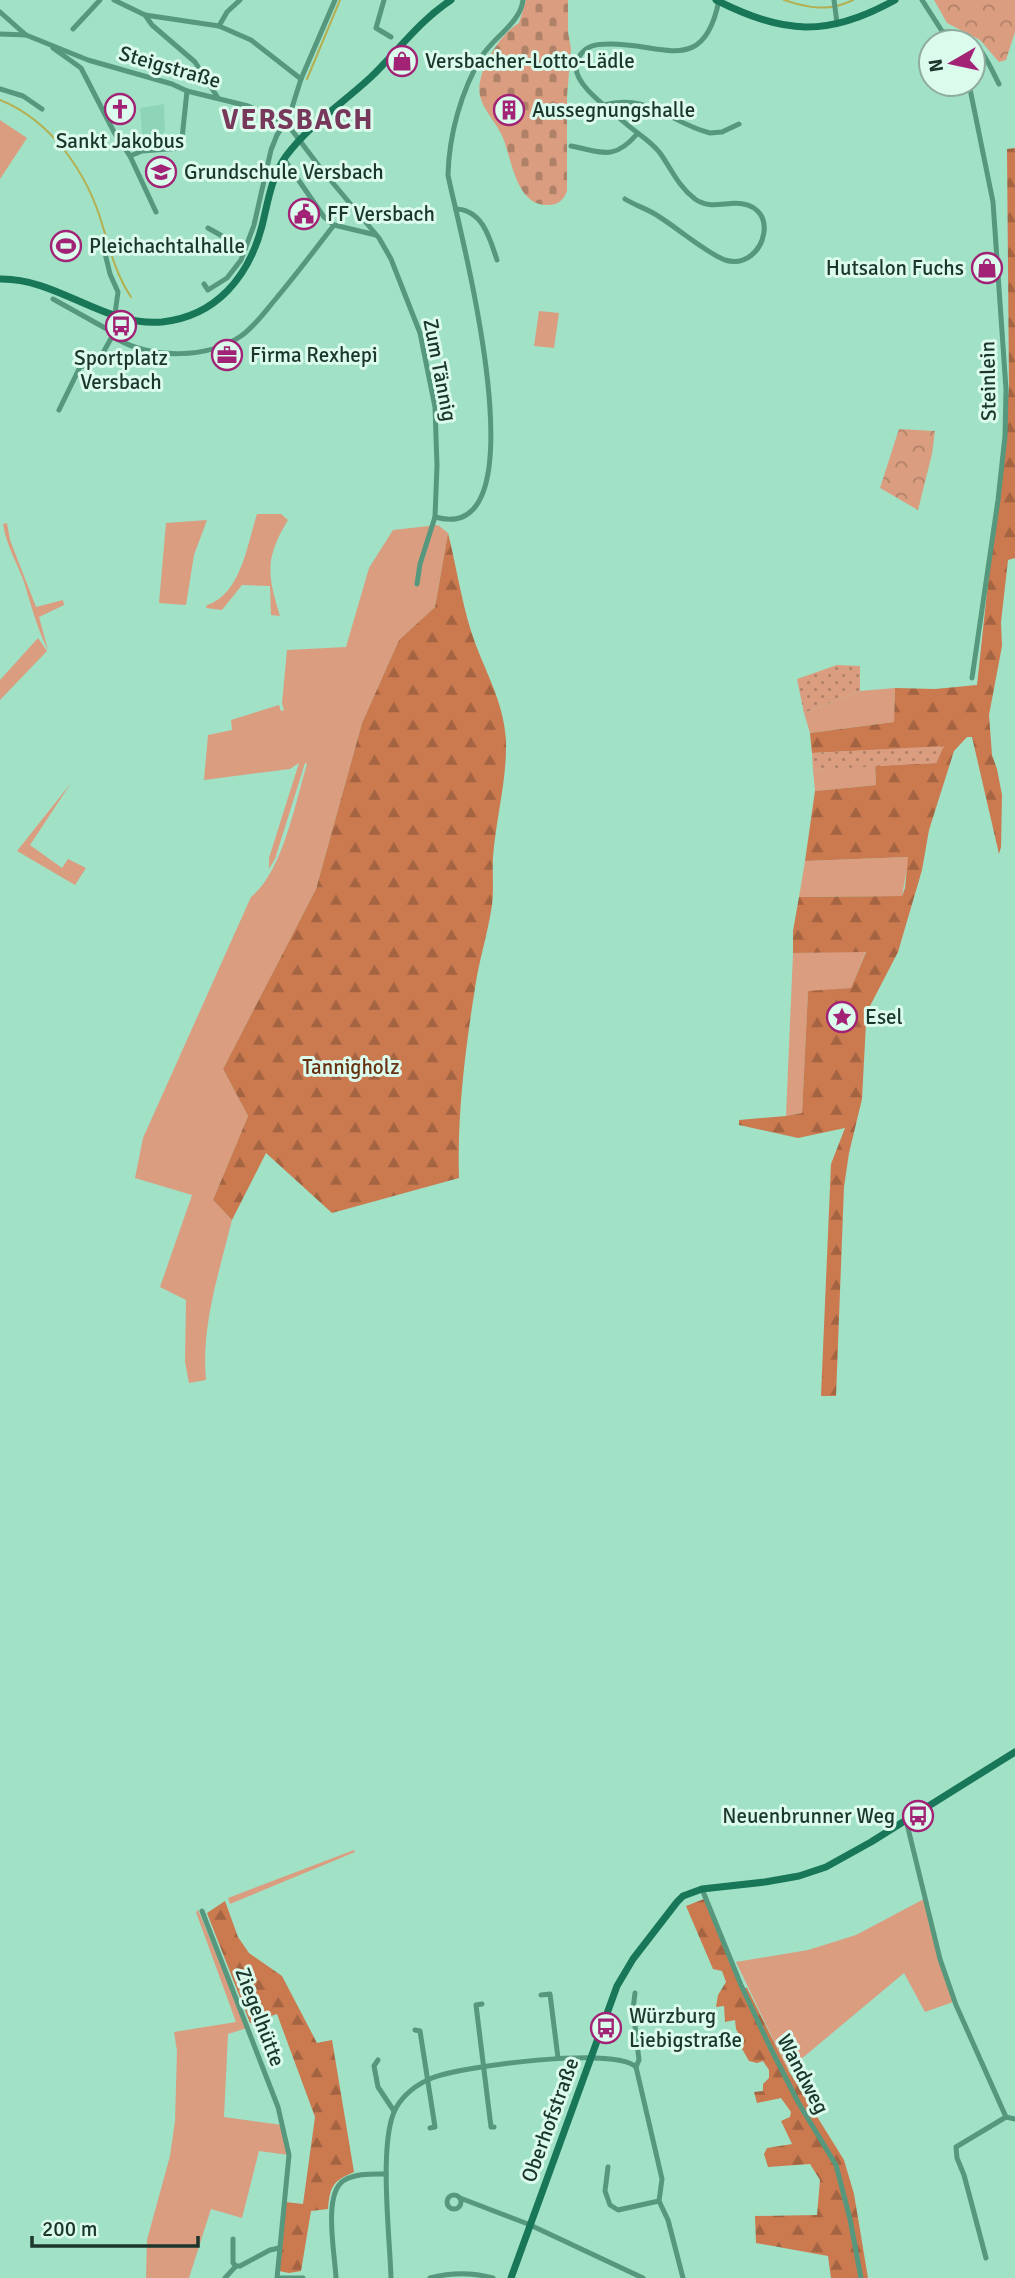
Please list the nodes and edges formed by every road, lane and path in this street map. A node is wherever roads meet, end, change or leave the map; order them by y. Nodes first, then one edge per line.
1 (100, 0) edge
2 (114, 0) edge
3 (240, 0) edge
4 (335, 0) edge
5 (384, 0) edge
6 (452, 0) edge
7 (523, 0) edge
8 (895, 0) edge
9 (922, 0) edge
10 (718, 1) edge
11 (834, 2) edge
12 (0, 12) edge
13 (145, 15) junction
14 (837, 23) junction
15 (219, 26) junction
16 (941, 28) edge
17 (73, 29) dead end
18 (0, 34) edge
19 (26, 35) junction
20 (391, 37) dead end
21 (48, 44) junction
22 (987, 61) edge
23 (301, 79) junction
24 (999, 85) dead end
25 (0, 89) edge
26 (187, 90) junction
27 (218, 98) junction
28 (972, 98) edge
29 (604, 105) junction
30 (42, 109) dead end
31 (285, 123) junction
32 (738, 124) dead end
33 (637, 134) junction
34 (299, 139) junction
35 (571, 146) dead end
36 (130, 156) junction
37 (284, 159) junction
38 (625, 199) dead end
39 (456, 209) junction
40 (156, 212) dead end
41 (334, 225) junction
42 (208, 228) dead end
43 (376, 236) junction
44 (104, 249) dead end
45 (245, 249) junction
46 (497, 260) dead end
47 (0, 279) edge
48 (204, 284) dead end
49 (56, 296) junction
50 (116, 316) junction
51 (114, 334) junction
52 (59, 410) dead end
53 (435, 517) junction
54 (417, 584) dead end
55 (972, 678) dead end
56 (1015, 1752) edge
57 (906, 1820) junction
58 (702, 1888) junction
59 (202, 1911) dead end
60 (635, 1993) dead end
61 (541, 1995) dead end
62 (482, 2004) dead end
63 (415, 2030) dead end
64 (558, 2057) junction
65 (378, 2060) dead end
66 (590, 2060) junction
67 (482, 2067) junction
68 (636, 2067) junction
69 (429, 2079) junction
70 (394, 2111) junction
71 (1006, 2116) junction
72 (1015, 2119) edge
73 (494, 2127) dead end
74 (429, 2128) dead end
75 (608, 2167) dead end
76 (386, 2174) junction
77 (460, 2198) dead end
78 (659, 2202) junction
79 (530, 2225) junction
80 (233, 2239) dead end
81 (278, 2248) junction
82 (986, 2258) dead end
83 (236, 2266) junction
84 (473, 2276) edge
85 (225, 2278) edge
86 (277, 2278) edge
87 (303, 2278) edge
88 (336, 2278) edge
89 (391, 2278) edge
90 (430, 2278) edge
91 (493, 2278) edge
92 (511, 2278) edge
93 (643, 2278) edge
94 (683, 2278) edge
95 (861, 2278) edge

1 - 17 street
2 - 13 street
3 - 15 street
4 - 23 street
5 - 20 street
6 - 34 main road
7 - 39 street
8 - 14 main road
9 - 16 street
10 - 14 main road
10 - 29 street
11 - 14 street
12 - 19 street
13 - 15 street
13 - 27 street
15 - 23 street
18 - 19 street
19 - 21 street, Steigstraße
21 - 26 street, Steigstraße
21 - 36 street
22 - 24 street
23 - 31 street
25 - 30 street
26 - 27 street, Steigstraße
26 - 36 street
27 - 31 street, Steigstraße
28 - 55 street, Steinlein
29 - 32 street
29 - 33 street
31 - 34 street, Steigstraße
31 - 45 street
33 - 35 street
33 - 38 street
34 - 37 main road
34 - 43 street, Zum Tännig
36 - 40 street
37 - 41 street
37 - 50 main road
39 - 46 street
39 - 53 street
41 - 43 street
41 - 51 street
42 - 45 street
43 - 53 street, Zum Tännig
44 - 50 street
45 - 48 street
47 - 49 main road
49 - 50 main road
49 - 51 street
50 - 51 street
51 - 52 street
53 - 54 street, Zum Tännig
56 - 57 main road
57 - 58 main road
57 - 71 street
58 - 66 main road, Oberhofstraße
58 - 95 street, Wandweg
59 - 81 street, Ziegelhütte
60 - 68 street
61 - 64 street
62 - 67 street
63 - 69 street
64 - 66 street
64 - 67 street
65 - 70 street
66 - 68 street
66 - 79 main road, Oberhofstraße
67 - 69 street
67 - 73 street
68 - 78 street
69 - 70 street
69 - 74 street
70 - 76 street
71 - 72 street
71 - 82 street
75 - 78 street
76 - 88 street
76 - 89 street
77 - 79 street
78 - 94 street
79 - 92 main road, Oberhofstraße
79 - 93 street
80 - 83 street
81 - 83 street
81 - 86 street, Ziegelhütte
83 - 85 street
84 - 90 street
84 - 91 street
86 - 87 street

